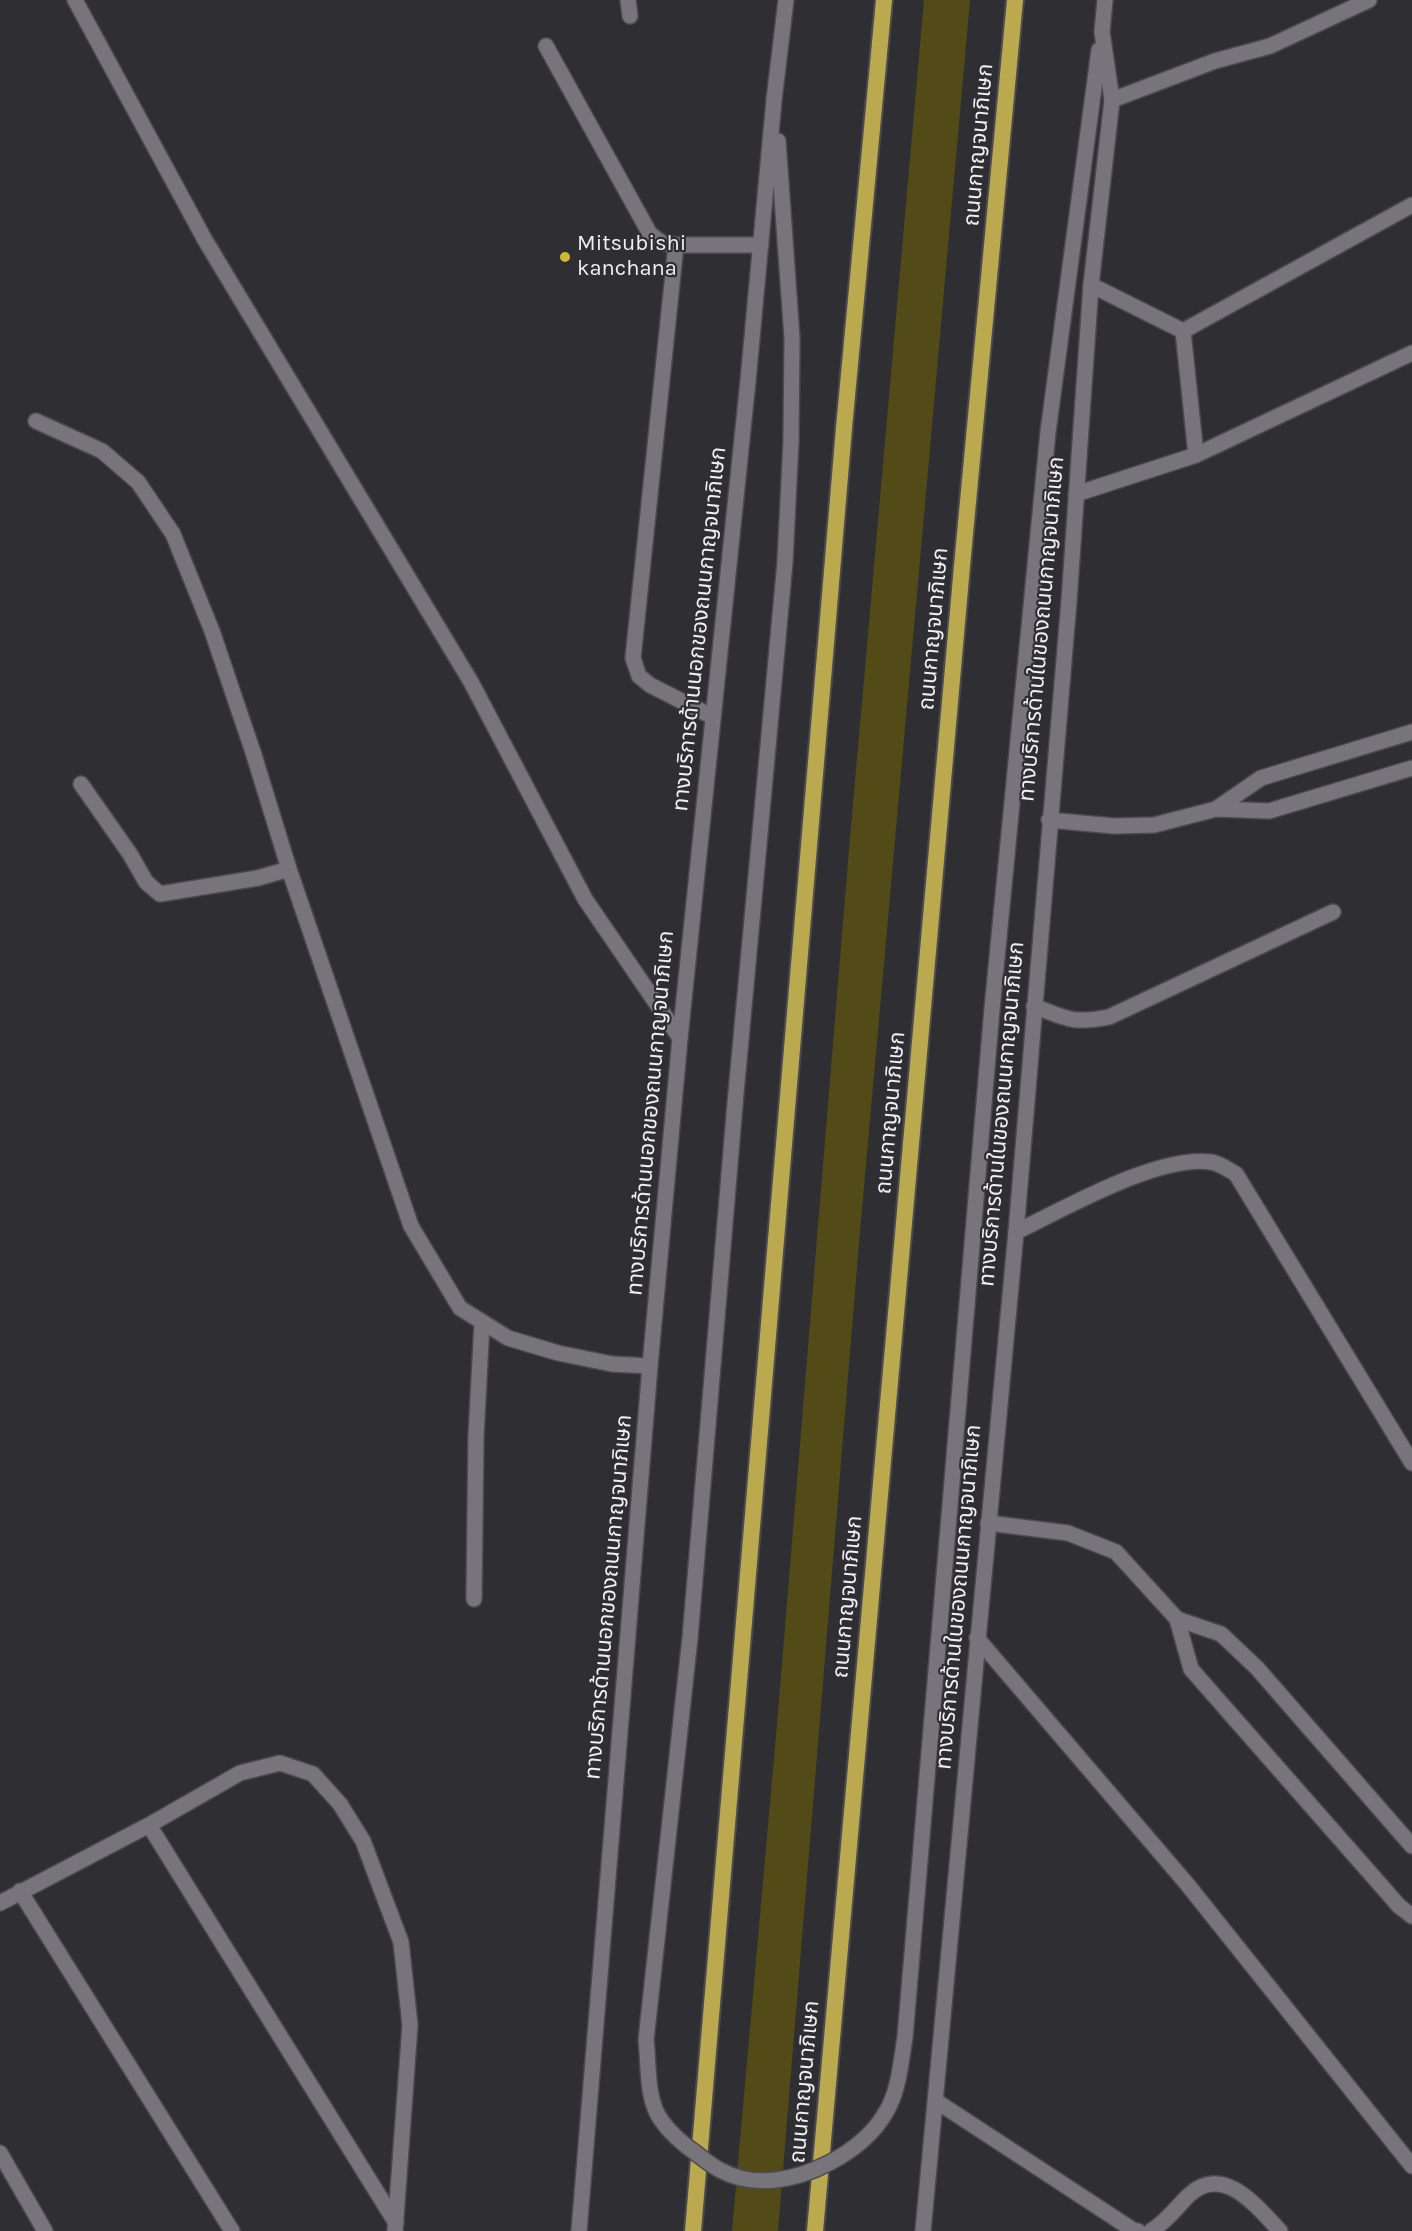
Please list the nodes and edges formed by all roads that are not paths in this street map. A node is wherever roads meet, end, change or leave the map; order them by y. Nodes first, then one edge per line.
1 (75, 0) edge
2 (628, 0) edge
3 (786, 0) edge
4 (884, 0) edge
5 (1015, 0) edge
6 (1105, 0) edge
7 (1369, 0) edge
8 (630, 16) dead end
9 (1102, 32) junction
10 (546, 46) dead end
11 (774, 100) junction
12 (1112, 100) junction
13 (1412, 205) edge
14 (761, 245) junction
15 (676, 246) junction
16 (1091, 285) junction
17 (1183, 331) junction
18 (1412, 353) edge
19 (36, 421) dead end
20 (1196, 455) junction
21 (1076, 494) junction
22 (713, 717) junction
23 (1412, 732) edge
24 (1412, 768) edge
25 (81, 783) dead end
26 (1216, 809) junction
27 (1049, 820) junction
28 (289, 869) junction
29 (1333, 912) dead end
30 (1034, 1006) junction
31 (680, 1038) junction
32 (1016, 1232) junction
33 (482, 1323) junction
34 (650, 1366) junction
35 (1412, 1463) edge
36 (988, 1523) junction
37 (474, 1599) dead end
38 (1177, 1620) junction
39 (977, 1638) junction
40 (149, 1825) junction
41 (1412, 1846) edge
42 (20, 1892) junction
43 (0, 1903) edge
44 (1412, 1916) edge
45 (936, 2101) junction
46 (0, 2153) edge
47 (1412, 2166) edge
48 (396, 2227) edge
49 (45, 2231) edge
50 (232, 2231) edge
51 (579, 2231) edge
52 (693, 2231) edge
53 (814, 2231) edge
54 (923, 2231) edge
55 (1138, 2231) edge
56 (1151, 2231) edge
57 (1280, 2231) edge

1 - 31 main road
2 - 8 main road
3 - 11 main road, ทางบริการด้านนอกของถนนกาญจนาภิเษก
4 - 52 highway
5 - 53 highway, ถนนกาญจนาภิเษก
6 - 9 main road, ทางบริการด้านในของถนนกาญจนาภิเษก
7 - 12 main road
9 - 11 main road, bridge
9 - 12 main road, ทางบริการด้านในของถนนกาญจนาภิเษก
10 - 15 main road
11 - 14 main road, ทางบริการด้านนอกของถนนกาญจนาภิเษก
12 - 16 main road, ทางบริการด้านในของถนนกาญจนาภิเษก
13 - 17 main road
14 - 15 main road
14 - 22 main road, ทางบริการด้านนอกของถนนกาญจนาภิเษก
15 - 22 main road
16 - 17 main road
16 - 21 main road, ทางบริการด้านในของถนนกาญจนาภิเษก
17 - 20 main road
18 - 20 main road
19 - 28 main road
20 - 21 main road
21 - 27 main road, ทางบริการด้านในของถนนกาญจนาภิเษก
22 - 31 main road, ทางบริการด้านนอกของถนนกาญจนาภิเษก
23 - 26 main road
24 - 26 main road
25 - 28 main road
26 - 27 main road
27 - 30 main road, ทางบริการด้านในของถนนกาญจนาภิเษก
28 - 33 main road
29 - 30 main road
30 - 32 main road, ทางบริการด้านในของถนนกาญจนาภิเษก
31 - 34 main road, ทางบริการด้านนอกของถนนกาญจนาภิเษก
32 - 35 main road
32 - 36 main road, ทางบริการด้านในของถนนกาญจนาภิเษก
33 - 34 main road
33 - 37 main road
34 - 51 main road, ทางบริการด้านนอกของถนนกาญจนาภิเษก
36 - 38 main road
36 - 39 main road, ทางบริการด้านในของถนนกาญจนาภิเษก
38 - 41 main road
38 - 44 main road
39 - 45 main road, ทางบริการด้านในของถนนกาญจนาภิเษก
39 - 47 main road
40 - 42 main road
40 - 48 main road
40 - 48 main road
42 - 43 main road
42 - 50 main road
45 - 54 main road, ทางบริการด้านในของถนนกาญจนาภิเษก
45 - 55 main road
46 - 49 main road
56 - 57 main road

